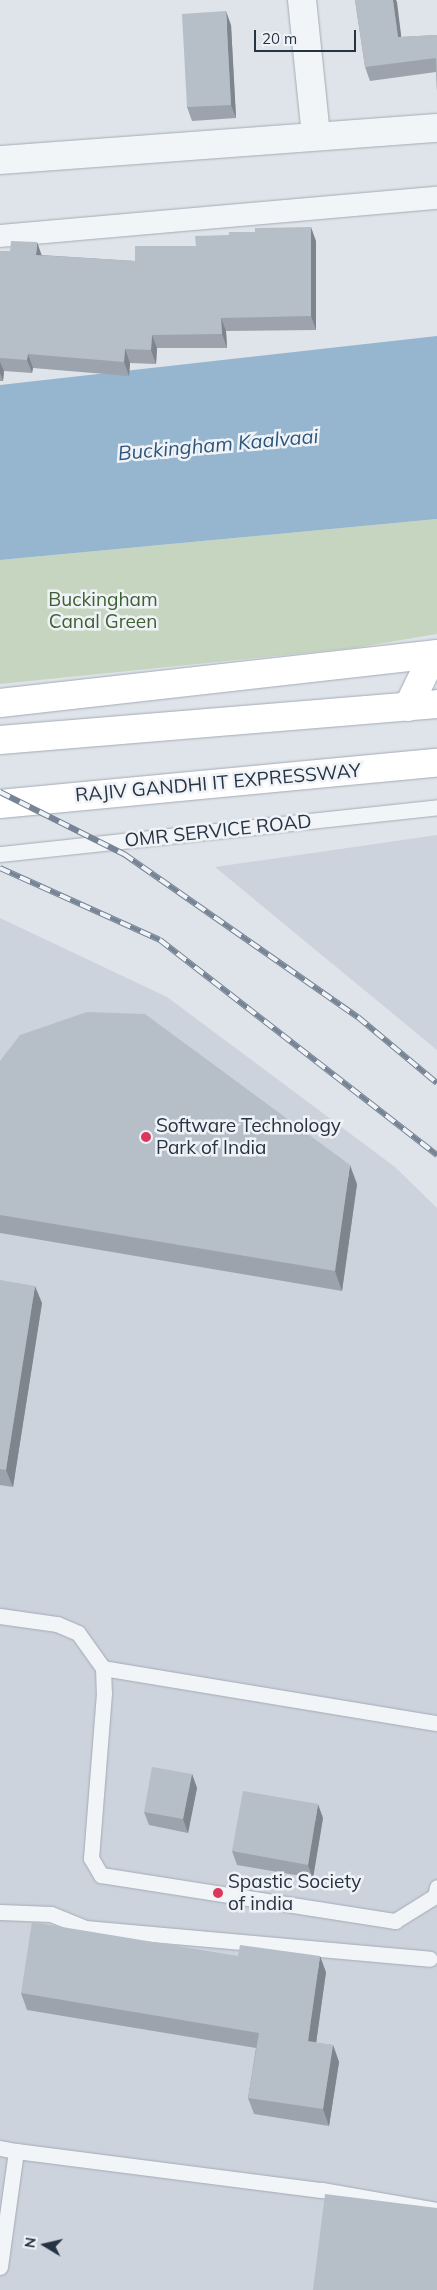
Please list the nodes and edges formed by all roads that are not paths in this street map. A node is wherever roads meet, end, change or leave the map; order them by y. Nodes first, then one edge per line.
1 (302, 0) edge
2 (437, 128) edge
3 (316, 135) junction
4 (0, 160) edge
5 (437, 198) edge
6 (0, 236) edge
7 (435, 655) edge
8 (0, 703) edge
9 (437, 704) edge
10 (408, 707) junction
11 (0, 740) edge
12 (437, 762) edge
13 (0, 804) edge
14 (437, 808) edge
15 (0, 854) edge
16 (0, 1616) edge
17 (103, 1668) junction
18 (437, 1723) edge
19 (437, 1887) edge
20 (0, 1912) edge
21 (430, 1959) dead end
22 (0, 2148) edge
23 (16, 2151) junction
24 (437, 2210) edge
25 (0, 2267) edge

1 - 3 street
2 - 3 street
3 - 4 street
5 - 6 street
7 - 8 main road
7 - 10 main road
9 - 10 main road
10 - 11 main road
12 - 13 main road, RAJIV GANDHI IT EXPRESSWAY
14 - 15 lane, OMR SERVICE ROAD
16 - 17 lane
17 - 18 lane
17 - 19 lane
20 - 21 lane
22 - 23 lane
23 - 24 lane
23 - 25 lane

